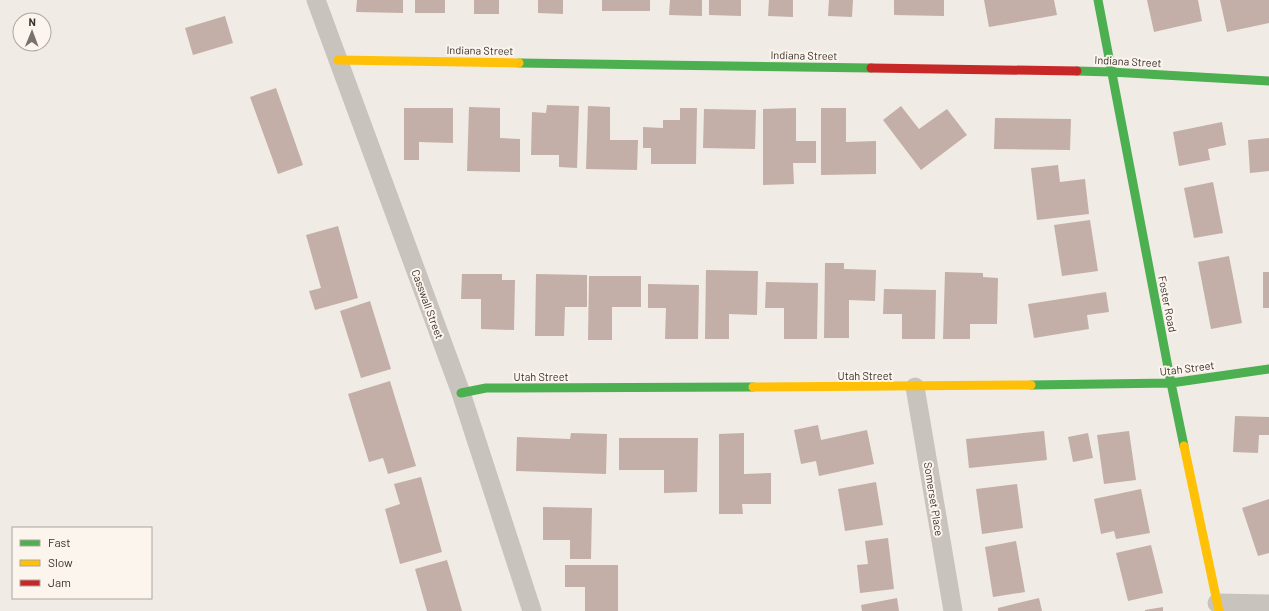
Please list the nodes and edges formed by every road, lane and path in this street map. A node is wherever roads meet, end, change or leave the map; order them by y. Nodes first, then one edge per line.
1 (316, 0) edge
2 (1098, 0) edge
3 (338, 60) junction
4 (1111, 72) junction
5 (1269, 81) edge
6 (1269, 369) edge
7 (1171, 383) junction
8 (915, 386) junction
9 (461, 393) junction
10 (1269, 604) edge
11 (1218, 607) edge
12 (532, 611) edge
13 (953, 611) edge

1 - 3 street, Casswall Street
2 - 4 street, Foster Road
3 - 4 street, Indiana Street
3 - 9 street, Casswall Street
4 - 5 street, Indiana Street
4 - 7 street, Foster Road
6 - 7 street, Utah Street
7 - 8 street, Utah Street
7 - 11 street, Foster Road
8 - 9 street, Utah Street
8 - 13 street, Somerset Place
9 - 12 street, Casswall Street
10 - 11 street

